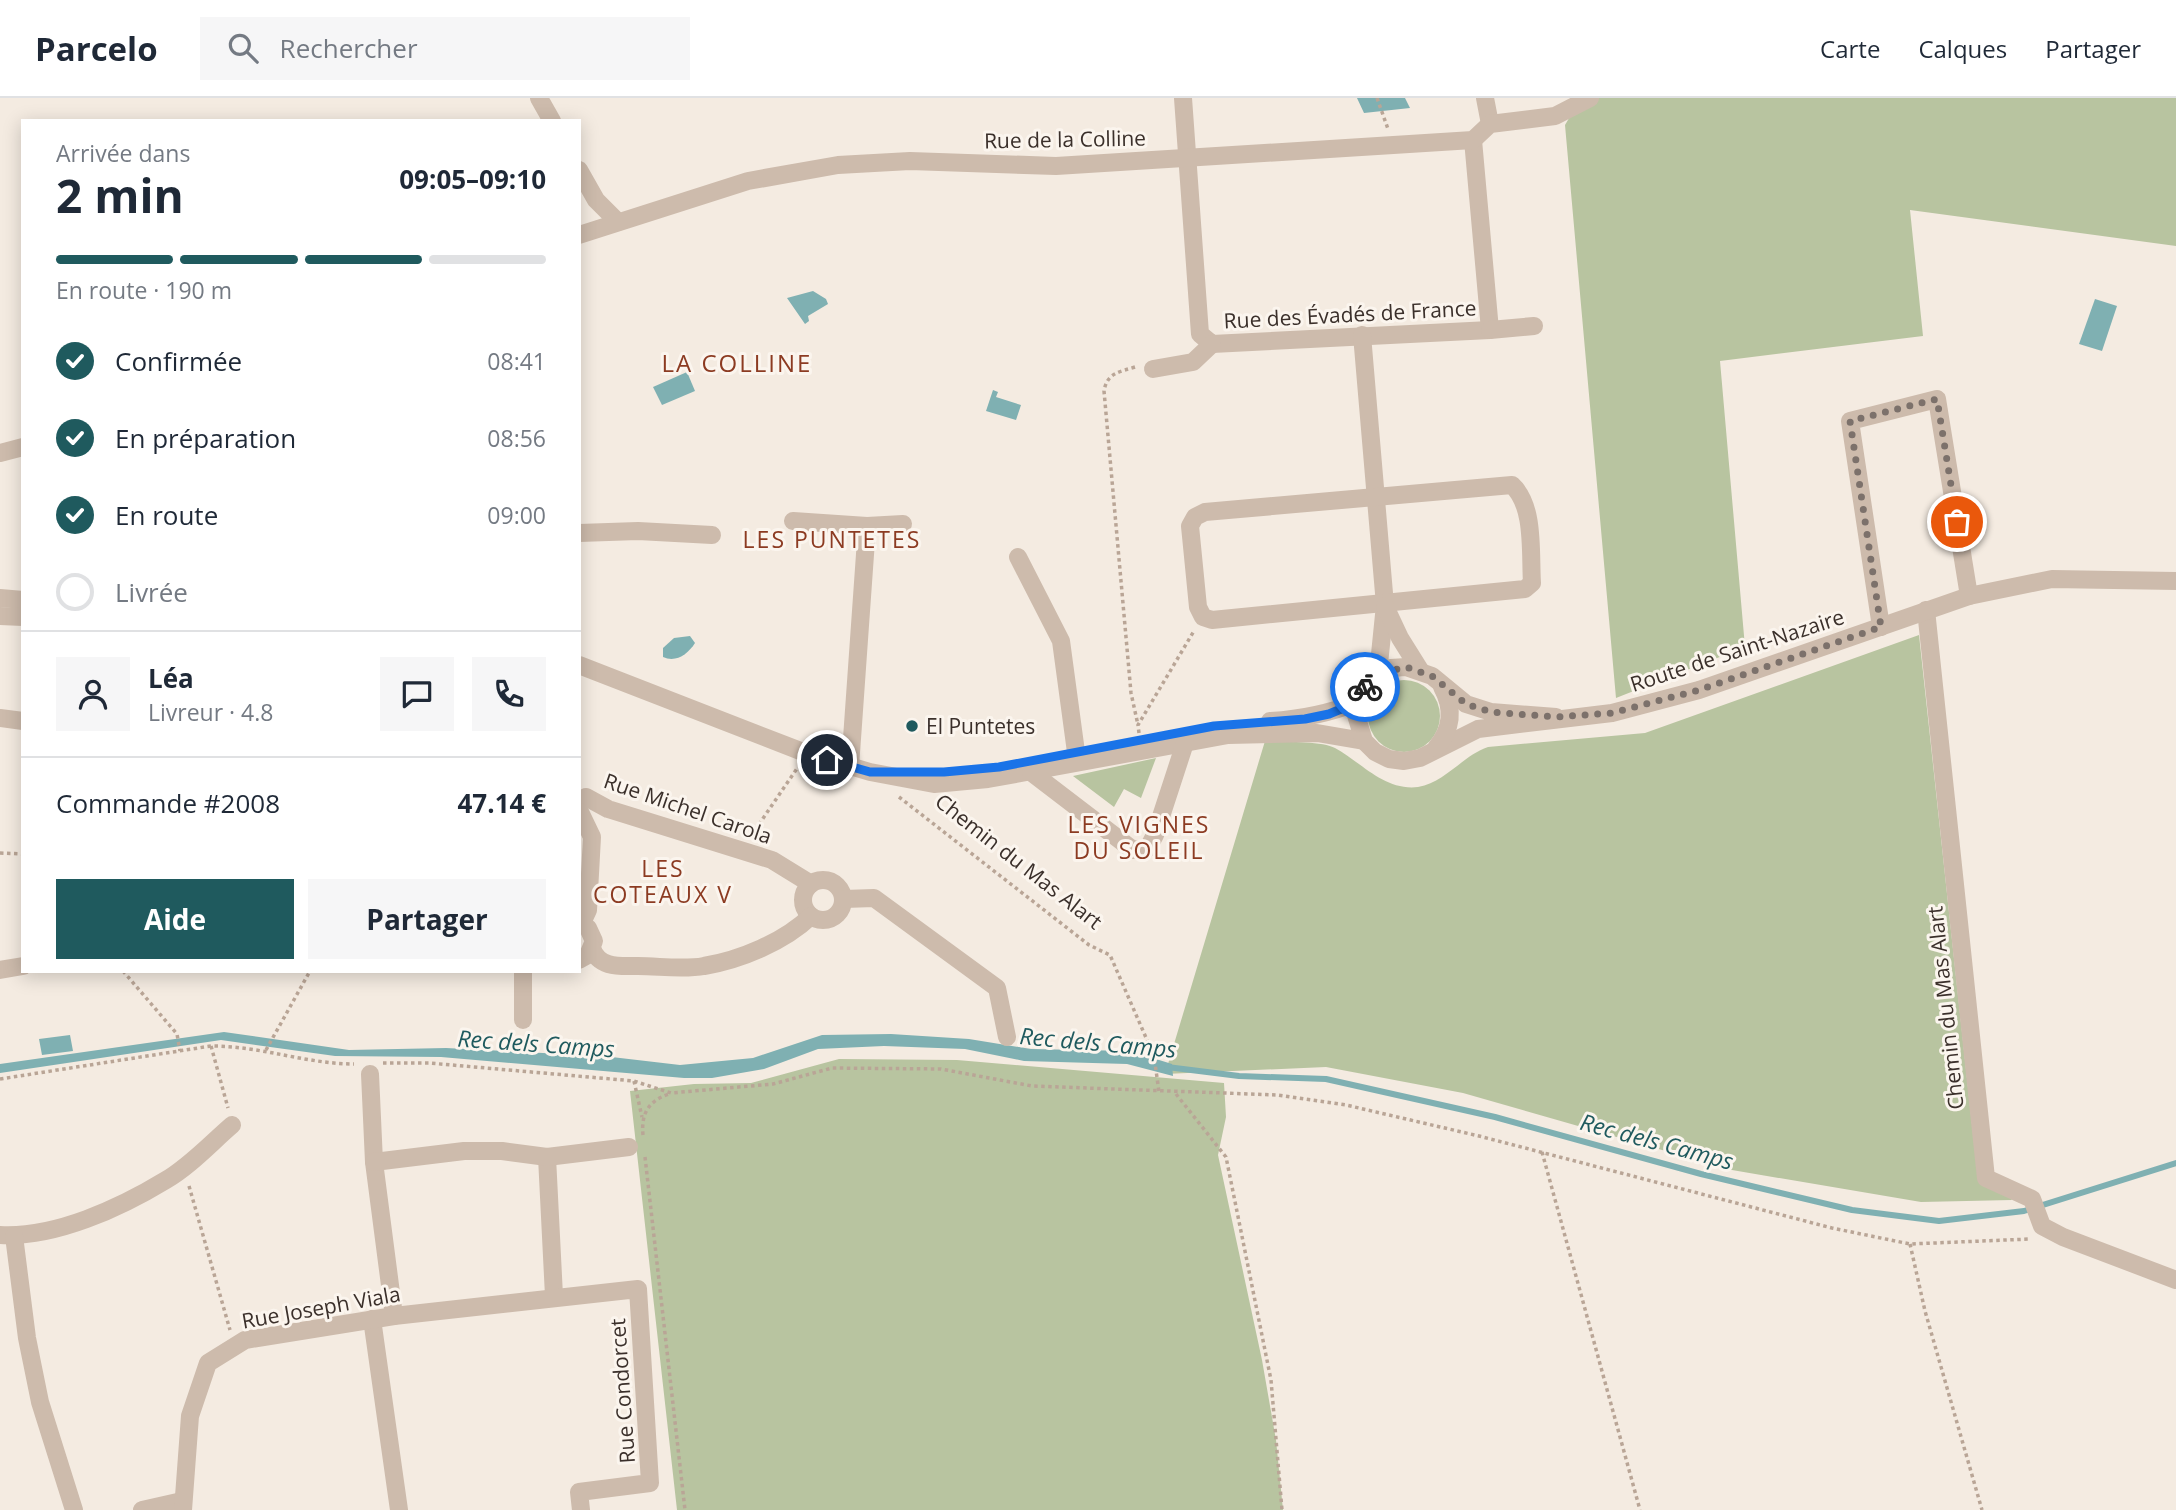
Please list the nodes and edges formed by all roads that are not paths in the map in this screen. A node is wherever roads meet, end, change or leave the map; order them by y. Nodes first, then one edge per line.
1 (539, 98) edge
2 (1183, 98) edge
3 (1485, 98) edge
4 (1590, 98) edge
5 (551, 119) edge
6 (1490, 124) junction
7 (1473, 140) junction
8 (1187, 157) junction
9 (581, 174) edge
10 (618, 222) junction
11 (581, 234) edge
12 (1534, 326) dead end
13 (1490, 330) junction
14 (1362, 335) junction
15 (1212, 344) junction
16 (1153, 369) road end
17 (21, 448) edge
18 (0, 453) edge
19 (1375, 496) junction
20 (793, 522) dead end
21 (903, 524) dead end
22 (867, 526) junction
23 (581, 534) edge
24 (712, 535) dead end
25 (1018, 557) dead end
26 (2176, 581) edge
27 (1969, 596) junction
28 (0, 598) edge
29 (21, 600) edge
30 (1385, 605) junction
31 (1926, 610) junction
32 (0, 616) edge
33 (21, 617) edge
34 (1881, 627) junction
35 (581, 666) edge
36 (1420, 670) junction
37 (1378, 674) junction
38 (1441, 685) junction
39 (1358, 702) junction
40 (1556, 717) junction
41 (0, 718) edge
42 (21, 721) edge
43 (1364, 741) junction
44 (1185, 743) junction
45 (1433, 751) junction
46 (1076, 752) junction
47 (850, 767) junction
48 (870, 772) junction
49 (1031, 772) junction
50 (581, 801) edge
51 (811, 884) junction
52 (844, 899) junction
53 (811, 916) junction
54 (581, 923) edge
55 (586, 954) edge
56 (21, 966) edge
57 (0, 970) edge
58 (523, 973) edge
59 (523, 1020) dead end
60 (1007, 1037) dead end
61 (368, 1067) road end
62 (232, 1125) road end
63 (638, 1144) road end
64 (547, 1157) junction
65 (374, 1162) junction
66 (7, 1236) edge
67 (2176, 1280) edge
68 (554, 1296) junction
69 (461, 1309) joint
70 (394, 1316) junction
71 (372, 1319) junction
72 (182, 1505) edge
73 (74, 1510) edge
74 (142, 1510) edge
75 (399, 1510) edge
76 (580, 1510) edge

1 - 5 street
2 - 8 street, Rue des Évadés de France
3 - 6 street
4 - 6 street
6 - 7 street
7 - 8 street, Rue de la Colline
7 - 13 street, Rue des Évadés de France
8 - 10 street, Rue de la Colline
8 - 15 street, Rue des Évadés de France
9 - 10 street
10 - 11 street, Rue de la Colline
12 - 13 street, Rue des Évadés de France
13 - 14 street, Rue des Évadés de France
14 - 15 street, Rue des Évadés de France
14 - 19 street
15 - 16 street, Rue des Évadés de France
17 - 18 street
19 - 30 street
19 - 30 street
19 - 30 street
20 - 22 street
21 - 22 street
22 - 47 street
23 - 24 street
25 - 46 street
26 - 27 street, Route de Saint-Nazaire
27 - 31 street, Route de Saint-Nazaire
27 - 34 street
28 - 29 street
30 - 36 street
30 - 37 street
31 - 34 street, Route de Saint-Nazaire
31 - 67 street, Chemin du Mas Alart
32 - 33 street
34 - 40 street, Route de Saint-Nazaire
35 - 47 street
36 - 37 street
36 - 38 street
37 - 39 street
38 - 40 street
38 - 45 street
39 - 43 street
39 - 46 street
40 - 45 street
41 - 42 street
43 - 44 street
43 - 45 street
44 - 49 street
44 - 49 street
46 - 48 street
47 - 48 street
48 - 49 street
50 - 51 street, Rue Michel Carola
50 - 54 street
51 - 52 street
51 - 53 street
52 - 53 street
52 - 60 street
53 - 55 street
54 - 55 street
56 - 57 street
58 - 59 street
61 - 65 street
62 - 66 street
63 - 64 street
64 - 65 street
64 - 68 street
65 - 70 street
66 - 73 street
68 - 69 street, Rue Condorcet
68 - 76 street, Rue Condorcet
69 - 70 street, Rue Joseph Viala
70 - 71 street, Rue Joseph Viala
71 - 72 street, Rue Joseph Viala
71 - 75 street
72 - 74 street, Rue Joseph Viala

